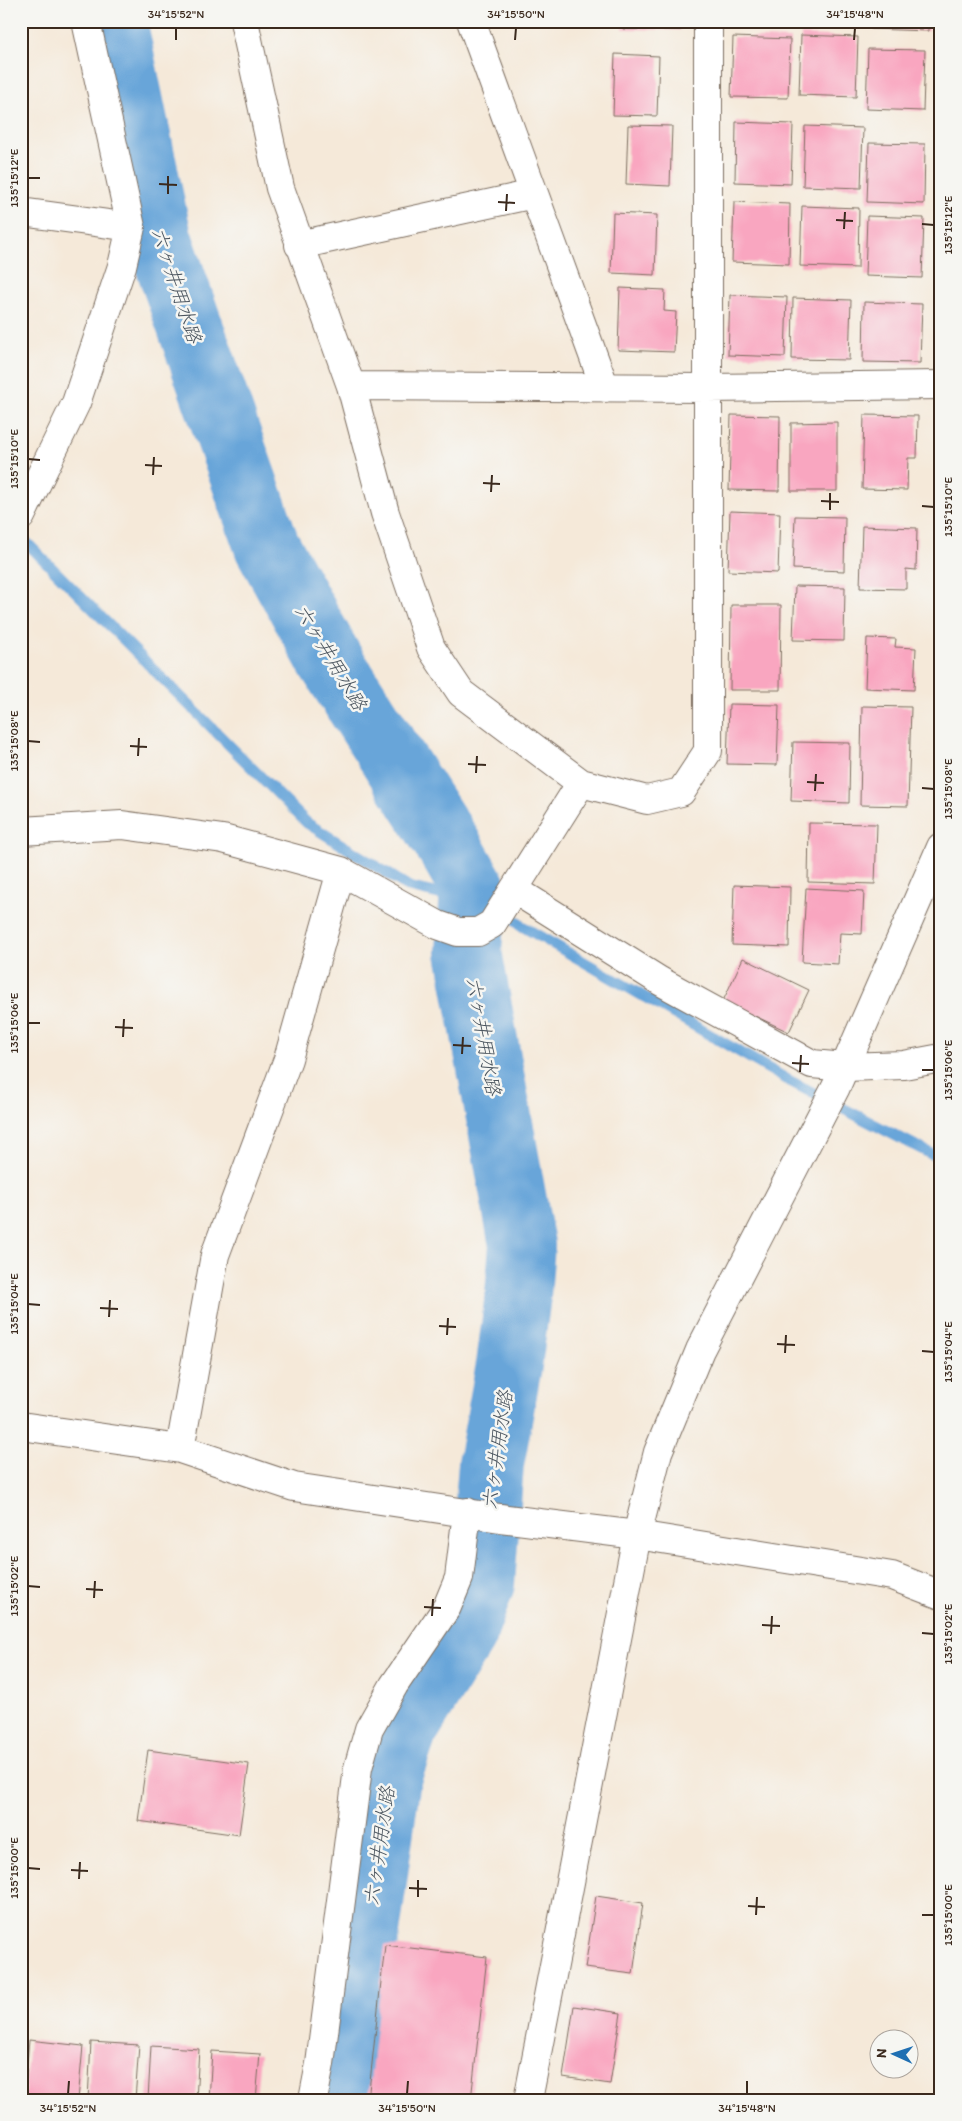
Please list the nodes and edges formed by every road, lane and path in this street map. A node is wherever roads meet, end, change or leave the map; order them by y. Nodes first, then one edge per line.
1 (86, 21) edge
2 (244, 21) edge
3 (471, 21) edge
4 (708, 21) edge
5 (534, 194) junction
6 (21, 212) edge
7 (131, 227) junction
8 (299, 245) junction
9 (941, 385) edge
10 (351, 386) junction
11 (605, 388) junction
12 (707, 388) junction
13 (21, 516) edge
14 (581, 783) junction
15 (21, 831) edge
16 (941, 847) edge
17 (341, 871) junction
18 (513, 894) junction
19 (941, 1058) edge
20 (840, 1077) junction
21 (21, 1426) edge
22 (180, 1449) junction
23 (482, 1514) junction
24 (637, 1535) junction
25 (941, 1595) edge
26 (313, 2100) edge
27 (528, 2100) edge

1 - 7 street
2 - 8 street
3 - 5 street
4 - 12 street
5 - 8 street
5 - 11 street
6 - 7 street
7 - 13 street
8 - 10 street
9 - 12 street
10 - 11 street
10 - 14 street
11 - 12 street
12 - 14 street
14 - 18 street
15 - 17 street
16 - 20 street
17 - 18 street
17 - 22 street
18 - 20 street
19 - 20 street
20 - 24 street
21 - 22 street
22 - 23 street
23 - 24 street
23 - 26 street
24 - 25 street
24 - 27 street

